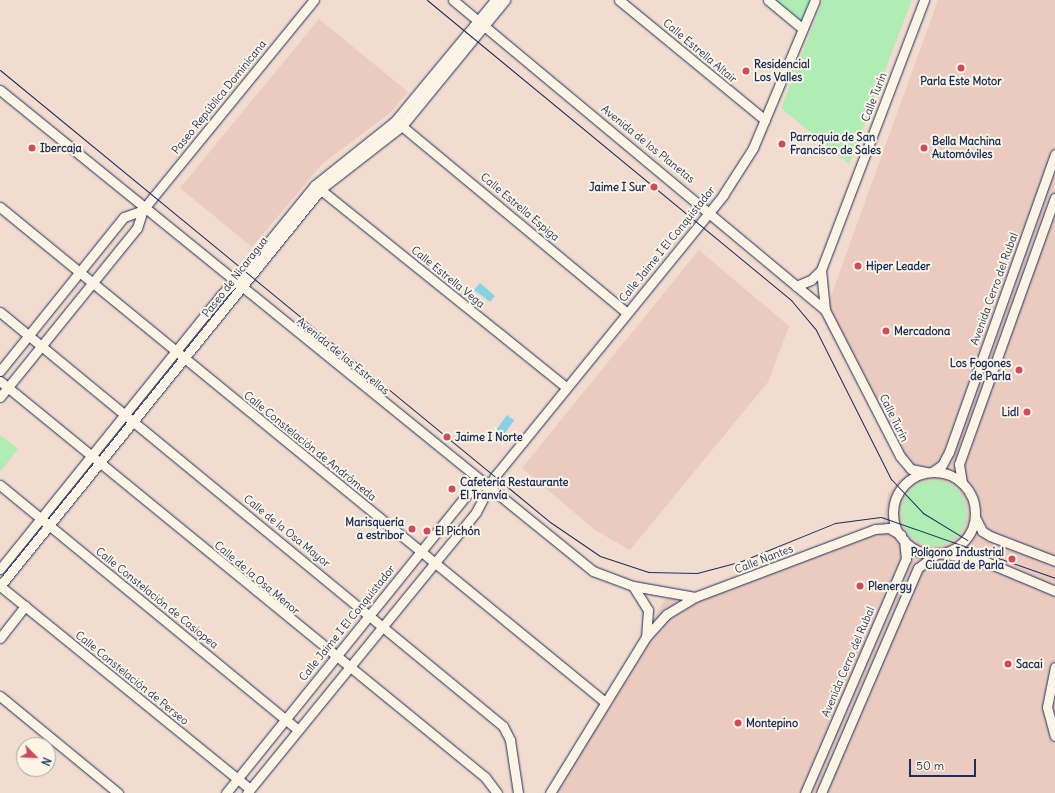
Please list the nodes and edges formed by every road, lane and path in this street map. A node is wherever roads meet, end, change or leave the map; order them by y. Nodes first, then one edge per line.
1 (314, 0) edge
2 (453, 0) edge
3 (495, 0) edge
4 (505, 0) edge
5 (619, 0) edge
6 (768, 0) edge
7 (815, 0) edge
8 (924, 0) edge
9 (480, 24) junction
10 (803, 29) junction
11 (0, 90) edge
12 (765, 120) junction
13 (399, 123) junction
14 (1055, 154) edge
15 (318, 187) junction
16 (1055, 198) edge
17 (0, 207) edge
18 (144, 209) junction
19 (708, 214) junction
20 (821, 270) junction
21 (80, 272) junction
22 (233, 282) junction
23 (92, 283) junction
24 (796, 286) junction
25 (241, 289) junction
26 (825, 310) junction
27 (0, 312) edge
28 (627, 313) junction
29 (28, 336) junction
30 (41, 346) junction
31 (176, 351) junction
32 (186, 359) junction
33 (0, 371) edge
34 (0, 381) edge
35 (566, 387) junction
36 (8, 388) junction
37 (0, 397) edge
38 (124, 414) junction
39 (134, 422) junction
40 (91, 455) junction
41 (100, 464) junction
42 (930, 472) junction
43 (962, 483) junction
44 (0, 485) edge
45 (486, 486) junction
46 (975, 517) junction
47 (41, 519) junction
48 (49, 525) junction
49 (902, 538) junction
50 (420, 552) junction
51 (939, 553) junction
52 (1053, 561) edge
53 (435, 563) junction
54 (0, 569) edge
55 (0, 586) edge
56 (633, 586) junction
57 (1055, 591) edge
58 (695, 597) junction
59 (25, 606) junction
60 (370, 614) junction
61 (383, 625) junction
62 (646, 637) junction
63 (0, 638) edge
64 (335, 658) junction
65 (1055, 667) edge
66 (349, 669) junction
67 (0, 696) edge
68 (605, 702) junction
69 (285, 719) junction
70 (298, 730) junction
71 (1055, 736) edge
72 (237, 779) junction
73 (249, 791) edge
74 (118, 793) edge
75 (226, 793) edge
76 (497, 793) edge
77 (518, 793) edge
78 (550, 793) edge
79 (806, 793) edge
80 (821, 793) edge

1 - 18 street, Paseo República Dominicana
2 - 9 street, Avenida de los Planetas
3 - 9 street, Paseo de Nicaragua
4 - 9 street, Paseo de Nicaragua
5 - 12 street, Calle Estrella Altair
6 - 10 street
7 - 10 street, Calle Jaime I El Conquistador
8 - 20 street, Calle Turín
9 - 13 street, Paseo de Nicaragua
9 - 19 street, Avenida de los Planetas
10 - 12 street, Calle Jaime I El Conquistador
11 - 18 street, Avenida de las Estrellas
12 - 19 street, Calle Jaime I El Conquistador
13 - 15 street, Paseo de Nicaragua
13 - 28 street, Calle Estrella Espiga
14 - 42 street, Avenida Cerro del Rubal
15 - 22 street, Paseo de Nicaragua
15 - 25 street, Paseo de Nicaragua
15 - 35 street, Calle Estrella Vega
16 - 43 street
17 - 21 street, Calle Constelación de Andrómeda
18 - 21 street, Paseo República Dominicana
18 - 22 street, Avenida de las Estrellas
18 - 23 street, Paseo República Dominicana
19 - 24 street, Avenida de los Planetas
19 - 28 street, Calle Jaime I El Conquistador
20 - 24 street
20 - 26 street, Calle Turín
21 - 23 street, Calle Constelación de Andrómeda
21 - 29 street, Paseo República Dominicana
22 - 25 street, Avenida de las Estrellas
22 - 31 street, Paseo de Nicaragua
23 - 30 street, Paseo República Dominicana
23 - 31 street, Calle Constelación de Andrómeda
24 - 26 street, Avenida de los Planetas
25 - 32 street, Paseo de Nicaragua
25 - 45 street, Avenida de las Estrellas
26 - 42 street, Calle Turín
27 - 29 street, Calle de la Osa Mayor
28 - 35 street, Calle Jaime I El Conquistador
29 - 30 street, Calle de la Osa Mayor
29 - 33 street, Paseo República Dominicana
30 - 36 street, Paseo República Dominicana
30 - 38 street, Calle de la Osa Mayor
31 - 32 street, Calle Constelación de Andrómeda
31 - 38 street, Paseo de Nicaragua
32 - 39 street, Paseo de Nicaragua
32 - 50 street, Calle Constelación de Andrómeda
34 - 36 street, Calle de la Osa Menor
35 - 45 street, Calle Jaime I El Conquistador
36 - 37 street, Paseo República Dominicana
36 - 40 street, Calle de la Osa Menor
38 - 39 street, Calle de la Osa Mayor
38 - 40 street, Paseo de Nicaragua
39 - 41 street, Paseo de Nicaragua
39 - 60 street, Calle de la Osa Mayor
40 - 41 street, Calle de la Osa Menor
40 - 47 street, Paseo de Nicaragua
41 - 48 street, Paseo de Nicaragua
41 - 64 street, Calle de la Osa Menor
42 - 43 street
42 - 49 street
43 - 46 street
44 - 47 street, Calle Constelación de Casiopea
45 - 50 street, Calle Jaime I El Conquistador
45 - 53 street, Calle Jaime I El Conquistador
45 - 56 street, Avenida de las Estrellas
46 - 51 street
46 - 52 street
47 - 48 street, Calle Constelación de Casiopea
47 - 54 street, Paseo de Nicaragua
48 - 55 street, Paseo de Nicaragua
48 - 69 street, Calle Constelación de Casiopea
49 - 51 street
49 - 58 street, Calle Nantes
49 - 79 street, Avenida Cerro del Rubal
50 - 53 street, Calle Constelación de Andrómeda
50 - 60 street, Calle Jaime I El Conquistador
51 - 57 street
51 - 80 street
53 - 61 street, Calle Jaime I El Conquistador
53 - 68 street, Calle Constelación de Andrómeda
55 - 59 street, Calle Constelación de Perseo
56 - 58 street, Avenida de las Estrellas
56 - 62 street, Calle Nantes
58 - 62 street, Calle Nantes
59 - 63 street
59 - 72 street, Calle Constelación de Perseo
60 - 61 street, Calle de la Osa Mayor
60 - 64 street, Calle Jaime I El Conquistador
61 - 66 street, Calle Jaime I El Conquistador
61 - 77 street, Calle de la Osa Mayor
62 - 68 street, Calle Nantes
64 - 66 street, Calle de la Osa Menor
64 - 69 street, Calle Jaime I El Conquistador
65 - 71 street
66 - 70 street, Calle Jaime I El Conquistador
66 - 76 street, Calle de la Osa Menor
67 - 74 street
68 - 78 street, Calle Nantes
69 - 70 street, Calle Constelación de Casiopea
69 - 72 street, Calle Jaime I El Conquistador
70 - 73 street, Calle Jaime I El Conquistador
72 - 73 street, Calle Constelación de Perseo
72 - 75 street, Calle Jaime I El Conquistador

